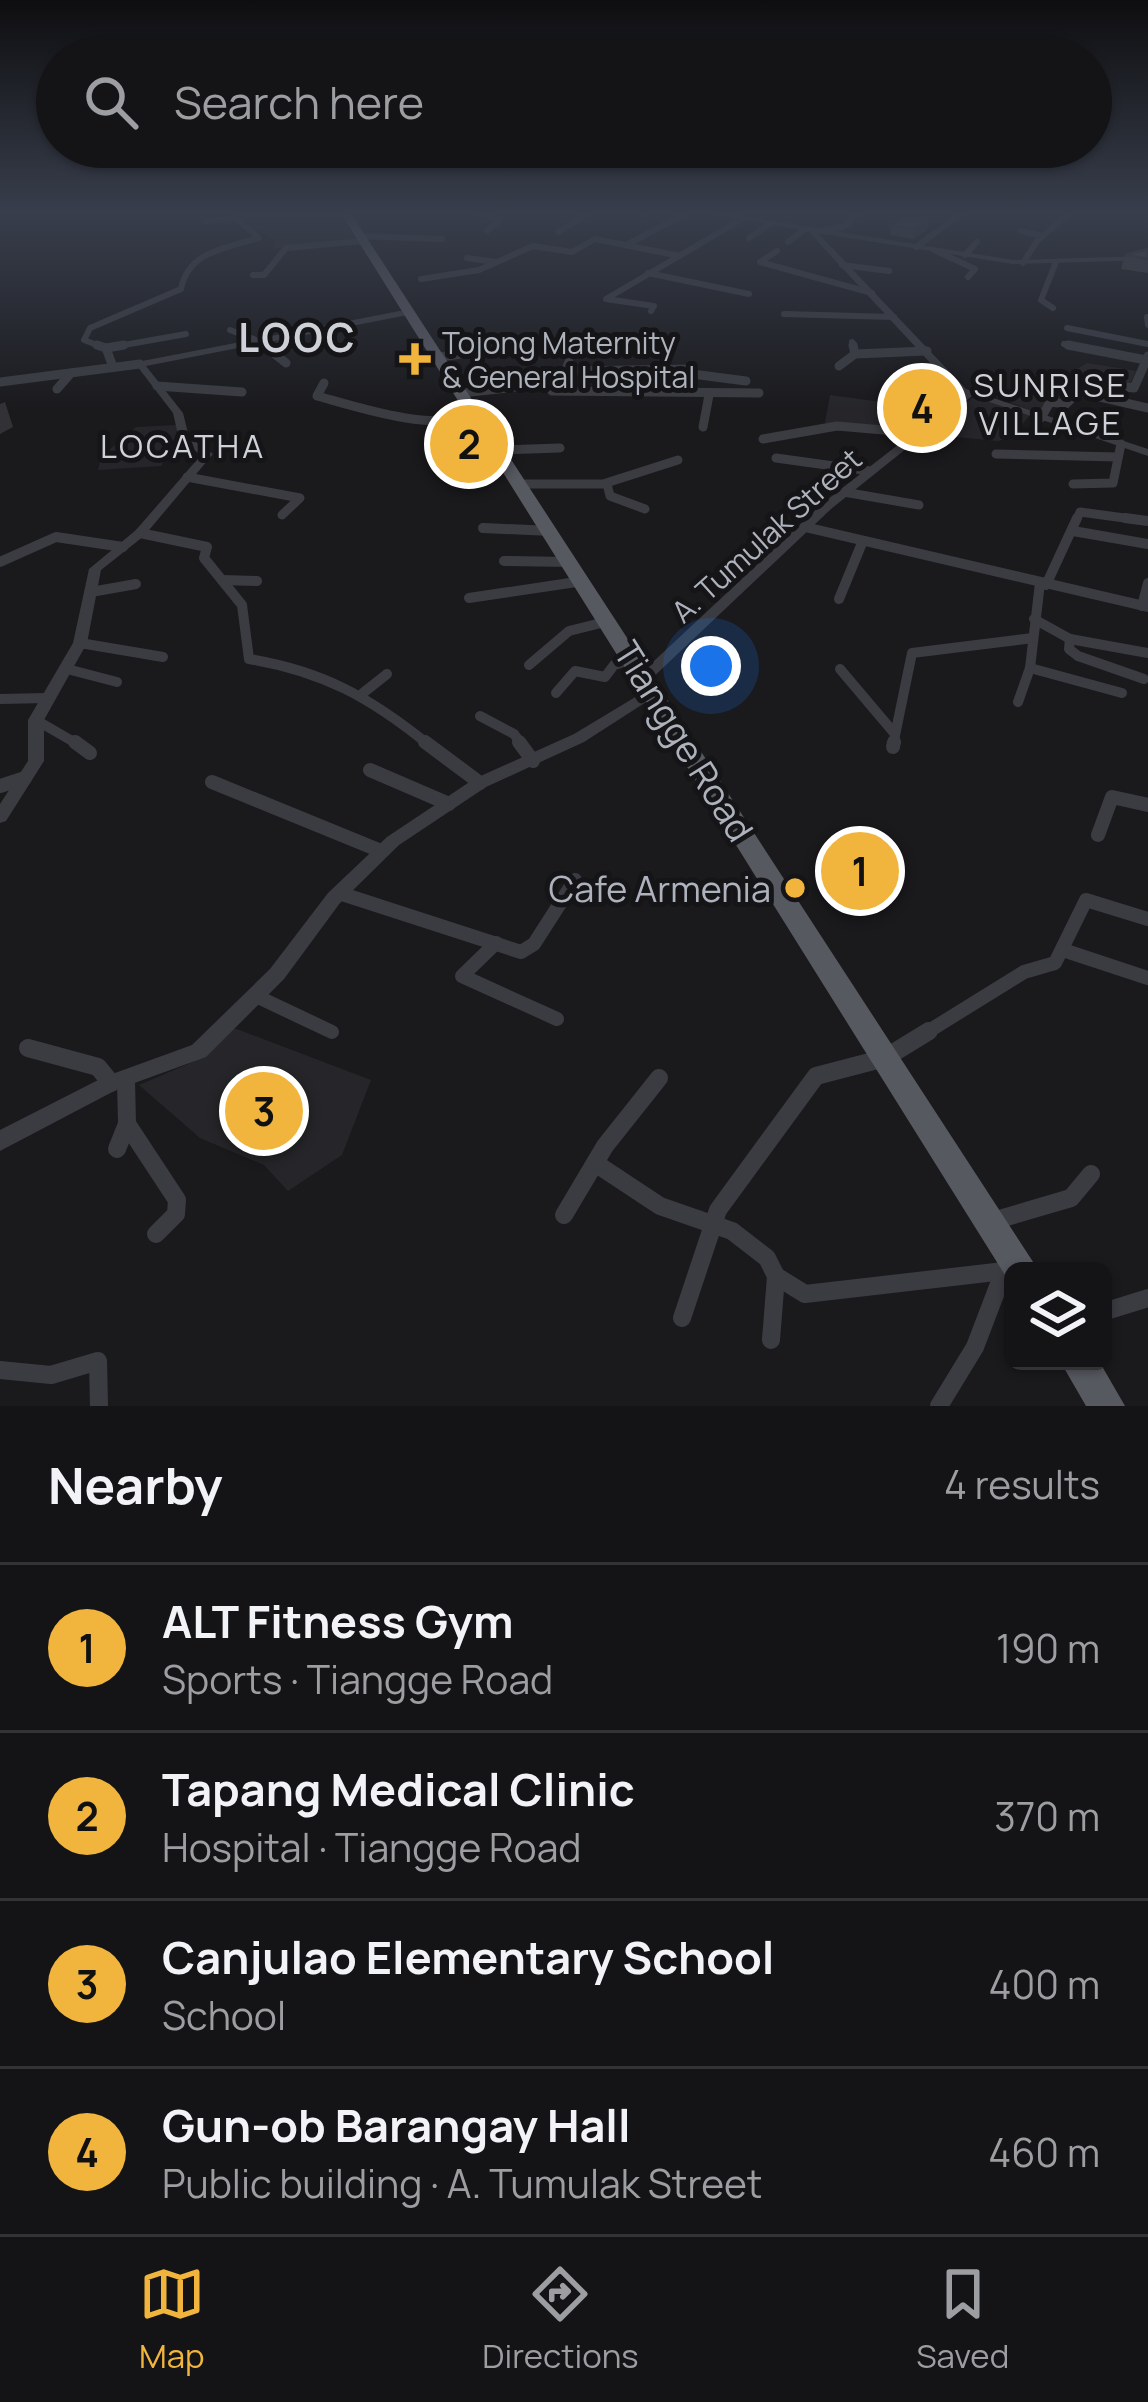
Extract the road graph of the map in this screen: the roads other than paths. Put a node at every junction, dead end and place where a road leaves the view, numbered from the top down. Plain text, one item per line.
1 (183, 278) edge
2 (387, 278) edge
3 (428, 278) edge
4 (638, 278) edge
5 (670, 278) edge
6 (693, 278) edge
7 (816, 278) edge
8 (856, 278) edge
9 (1049, 278) edge
10 (422, 279) dead end
11 (687, 281) junction
12 (613, 282) dead end
13 (626, 285) junction
14 (872, 293) junction
15 (608, 299) junction
16 (732, 303) dead end
17 (598, 306) dead end
18 (1053, 308) dead end
19 (651, 311) dead end
20 (410, 312) junction
21 (784, 314) dead end
22 (848, 315) junction
23 (894, 317) junction
24 (851, 326) dead end
25 (1067, 328) dead end
26 (230, 330) dead end
27 (1148, 331) edge
28 (186, 334) dead end
29 (283, 338) junction
30 (495, 340) dead end
31 (261, 342) junction
32 (853, 342) dead end
33 (106, 348) junction
34 (1069, 349) dead end
35 (927, 351) junction
36 (854, 354) junction
37 (440, 357) junction
38 (1147, 358) edge
39 (286, 363) dead end
40 (839, 366) dead end
41 (142, 367) junction
42 (693, 369) junction
43 (628, 372) junction
44 (71, 373) junction
45 (114, 373) junction
46 (2, 379) edge
47 (746, 381) dead end
48 (324, 383) dead end
49 (541, 384) junction
50 (158, 386) junction
51 (56, 389) dead end
52 (628, 390) junction
53 (691, 391) junction
54 (968, 391) junction
55 (242, 392) dead end
56 (462, 393) junction
57 (759, 393) dead end
58 (1087, 394) junction
59 (709, 395) junction
60 (1148, 408) edge
61 (478, 418) junction
62 (1041, 418) junction
63 (703, 427) dead end
64 (918, 434) junction
65 (763, 439) dead end
66 (560, 448) dead end
67 (500, 450) junction
68 (1119, 450) junction
69 (1148, 453) edge
70 (996, 454) dead end
71 (776, 458) dead end
72 (678, 460) dead end
73 (870, 471) junction
74 (187, 477) junction
75 (522, 484) junction
76 (607, 484) junction
77 (1073, 484) dead end
78 (844, 492) junction
79 (919, 505) dead end
80 (645, 509) dead end
81 (282, 515) dead end
82 (1148, 521) edge
83 (805, 527) junction
84 (483, 529) dead end
85 (551, 531) junction
86 (1072, 531) junction
87 (140, 532) junction
88 (862, 543) junction
89 (1148, 544) edge
90 (123, 547) junction
91 (503, 560) dead end
92 (0, 562) edge
93 (571, 562) junction
94 (222, 580) junction
95 (257, 581) dead end
96 (583, 581) junction
97 (1148, 583) edge
98 (136, 584) dead end
99 (1043, 584) junction
100 (91, 592) junction
101 (469, 598) dead end
102 (839, 599) dead end
103 (1145, 607) edge
104 (1034, 619) junction
105 (609, 622) junction
106 (1033, 638) junction
107 (1070, 639) junction
108 (80, 643) junction
109 (1148, 653) edge
110 (164, 657) dead end
111 (529, 664) dead end
112 (1030, 668) junction
113 (67, 669) junction
114 (840, 670) dead end
115 (387, 674) dead end
116 (643, 676) junction
117 (1147, 681) edge
118 (117, 682) dead end
119 (363, 693) junction
120 (556, 693) dead end
121 (1121, 693) dead end
122 (47, 698) junction
123 (0, 699) edge
124 (1018, 702) dead end
125 (480, 716) dead end
126 (36, 720) junction
127 (90, 753) dead end
128 (533, 761) junction
129 (370, 770) dead end
130 (25, 778) junction
131 (212, 782) dead end
132 (480, 783) junction
133 (0, 786) edge
134 (449, 804) junction
135 (1148, 805) edge
136 (0, 817) edge
137 (1098, 835) dead end
138 (381, 851) junction
139 (575, 880) dead end
140 (339, 893) junction
141 (1148, 919) edge
142 (496, 944) junction
143 (1063, 950) junction
144 (1148, 978) edge
145 (256, 996) junction
146 (557, 1019) dead end
147 (332, 1032) dead end
148 (28, 1048) dead end
149 (885, 1058) junction
150 (659, 1078) dead end
151 (118, 1082) junction
152 (128, 1124) junction
153 (0, 1141) edge
154 (117, 1149) dead end
155 (595, 1163) junction
156 (1090, 1174) dead end
157 (564, 1215) dead end
158 (991, 1222) junction
159 (712, 1223) junction
160 (155, 1234) dead end
161 (1011, 1262) edge
162 (1004, 1270) edge
163 (776, 1276) junction
164 (1004, 1289) edge
165 (1148, 1298) edge
166 (1112, 1309) edge
167 (682, 1318) dead end
168 (771, 1340) dead end
169 (0, 1370) edge
170 (1084, 1370) edge
171 (99, 1406) edge
172 (939, 1406) edge
173 (1107, 1406) edge

1 - 33 street
2 - 20 main road, Tiangge Road
3 - 10 street
4 - 13 street
5 - 11 street
6 - 11 street
7 - 14 street
8 - 14 street
9 - 18 street
11 - 16 street
12 - 13 street
13 - 15 street
14 - 23 street
15 - 17 street
15 - 19 street
20 - 29 street
20 - 37 main road, Tiangge Road
21 - 22 street
22 - 23 street
22 - 24 street
23 - 35 street
25 - 27 street
26 - 31 street
28 - 33 street
29 - 31 street
29 - 39 street
30 - 37 street
31 - 41 street
32 - 36 street
33 - 45 street
34 - 38 street
35 - 36 street
35 - 54 street
36 - 40 street
37 - 56 main road, Tiangge Road
38 - 58 street
41 - 45 street
41 - 50 street
42 - 43 street
42 - 47 street
42 - 53 street
43 - 49 street
43 - 52 street
44 - 45 street
44 - 46 street
44 - 51 street
48 - 61 street
49 - 52 street
49 - 56 street
50 - 55 street
50 - 74 street
52 - 53 street
53 - 59 street
54 - 62 street
54 - 64 street, A. Tumulak Street
56 - 61 main road, Tiangge Road
57 - 59 street
58 - 60 street
58 - 62 street
59 - 63 street
61 - 67 main road, Tiangge Road
62 - 68 street
64 - 65 street
64 - 73 street, A. Tumulak Street
66 - 67 street
67 - 75 main road, Tiangge Road
68 - 69 street
68 - 70 street
68 - 77 street
71 - 73 street
72 - 76 street
73 - 78 street, A. Tumulak Street
74 - 81 street
74 - 87 street
75 - 76 street
75 - 85 main road, Tiangge Road
76 - 80 street
78 - 79 street
78 - 83 street, A. Tumulak Street
82 - 86 street
83 - 88 street
83 - 116 street, A. Tumulak Street
84 - 85 street
85 - 93 main road, Tiangge Road
86 - 89 street
86 - 99 street
87 - 90 street
87 - 94 street
88 - 99 street
88 - 102 street
90 - 92 street
90 - 100 street
91 - 93 street
93 - 96 main road, Tiangge Road
94 - 95 street
94 - 119 street
96 - 101 street
96 - 105 main road, Tiangge Road
97 - 103 street
98 - 100 street
99 - 103 street
99 - 104 street
100 - 108 street
104 - 106 street
104 - 107 street
105 - 111 street
105 - 116 main road, Tiangge Road
106 - 112 street
106 - 114 street
107 - 109 street
107 - 117 street
108 - 110 street
108 - 113 street
112 - 121 street
112 - 124 street
113 - 118 street
113 - 122 street
115 - 119 street
116 - 120 street
116 - 128 street, A. Tumulak Street
116 - 149 main road, Tiangge Road
119 - 132 street
122 - 123 street
122 - 126 street
125 - 128 street
126 - 127 street
126 - 130 street
128 - 132 street, A. Tumulak Street
129 - 134 street
130 - 133 street
130 - 136 street
131 - 138 street
132 - 134 street, A. Tumulak Street
134 - 138 street, A. Tumulak Street
135 - 137 street
138 - 140 street, A. Tumulak Street
139 - 142 street
140 - 142 street
140 - 145 street, A. Tumulak Street
141 - 143 street
142 - 146 street
143 - 144 street
143 - 149 street
145 - 147 street
145 - 151 street, A. Tumulak Street
148 - 151 street
149 - 158 main road, Tiangge Road
149 - 159 street
150 - 155 street
151 - 152 street
151 - 153 street, A. Tumulak Street
152 - 154 street
152 - 160 street
155 - 157 street
155 - 159 street
156 - 158 street
158 - 161 main road, Tiangge Road
159 - 163 street
159 - 167 street
162 - 163 street
163 - 168 street
164 - 172 street
165 - 166 street
169 - 171 street
170 - 173 main road

